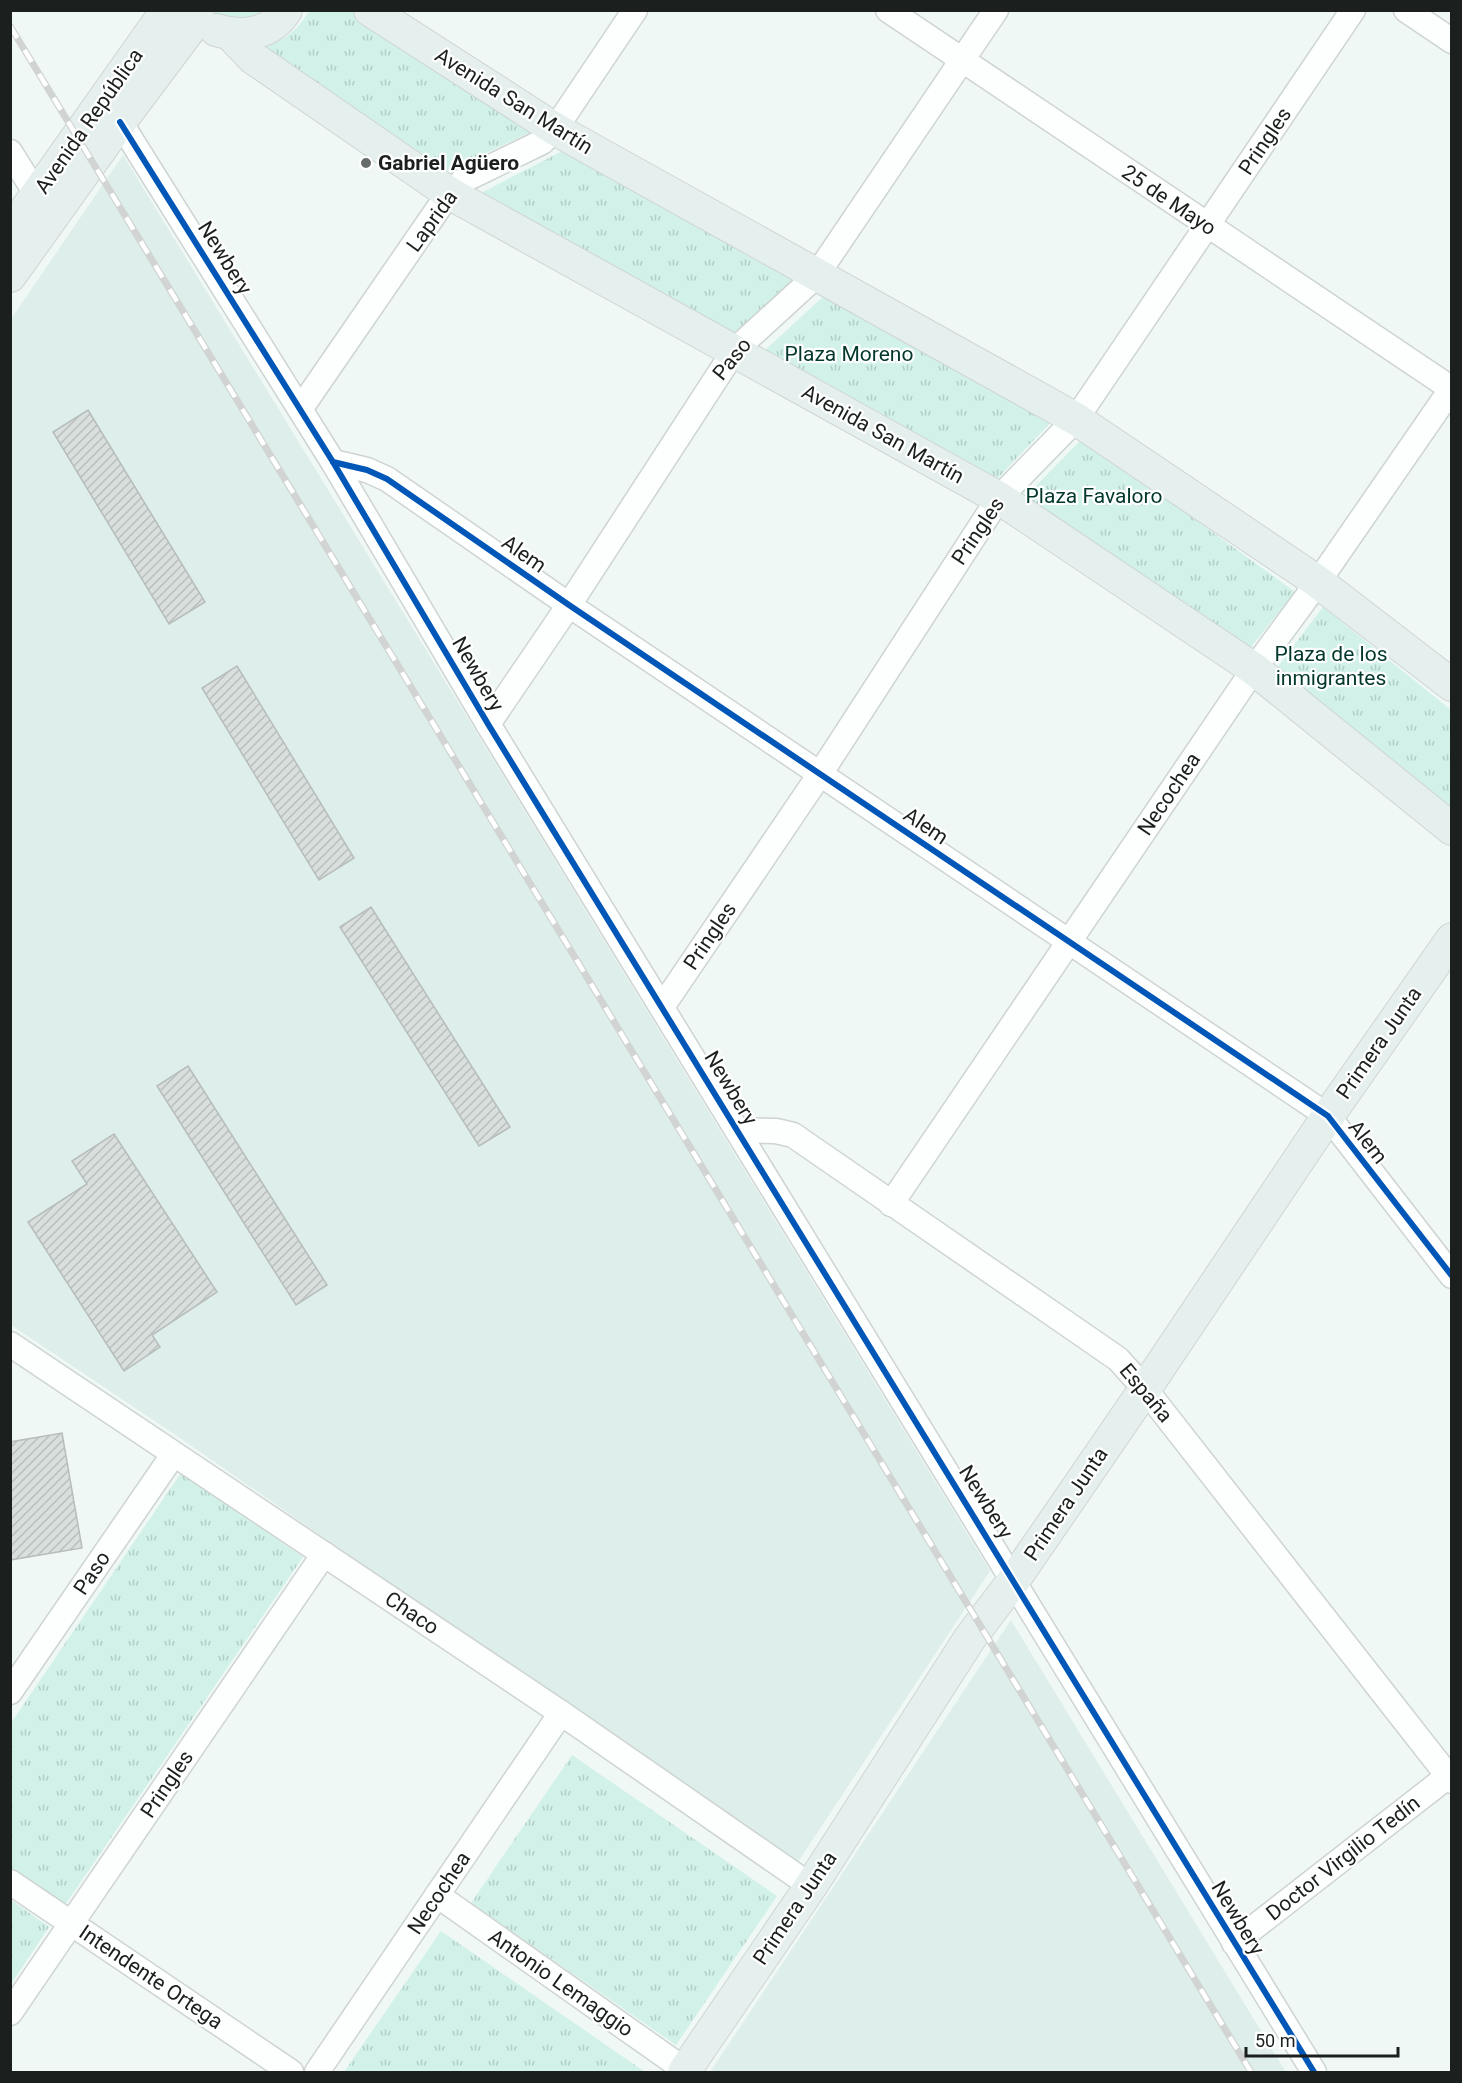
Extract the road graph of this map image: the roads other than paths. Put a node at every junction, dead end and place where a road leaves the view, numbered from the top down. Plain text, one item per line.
1 (167, 10) edge
2 (286, 10) edge
3 (370, 10) edge
4 (635, 10) edge
5 (888, 10) edge
6 (996, 10) edge
7 (1353, 10) edge
8 (1406, 10) edge
9 (195, 14) edge
10 (231, 35) junction
11 (1452, 41) edge
12 (962, 61) junction
13 (120, 122) junction
14 (555, 129) junction
15 (10, 153) edge
16 (449, 193) junction
17 (37, 195) junction
18 (1208, 225) junction
19 (10, 232) edge
20 (10, 276) edge
21 (816, 276) junction
22 (734, 351) junction
23 (1451, 388) edge
24 (301, 408) junction
25 (1076, 419) junction
26 (333, 462) junction
27 (999, 498) junction
28 (1318, 582) junction
29 (569, 605) junction
30 (1254, 669) junction
31 (1452, 685) edge
32 (488, 724) junction
33 (820, 774) junction
34 (1452, 830) edge
35 (1452, 939) edge
36 (1070, 943) junction
37 (662, 1007) junction
38 (1328, 1116) junction
39 (738, 1130) junction
40 (891, 1204) junction
41 (1452, 1276) edge
42 (10, 1344) edge
43 (1145, 1389) junction
44 (173, 1455) junction
45 (324, 1554) junction
46 (1014, 1580) junction
47 (10, 1692) edge
48 (561, 1713) junction
49 (1450, 1777) edge
50 (10, 1882) edge
51 (811, 1886) junction
52 (437, 1895) junction
53 (72, 1924) junction
54 (1234, 1943) junction
55 (10, 2013) edge
56 (685, 2072) edge
57 (291, 2073) edge
58 (317, 2073) edge
59 (1314, 2073) edge

1 - 17 main road, Avenida República
2 - 10 main road
3 - 14 main road, Avenida San Martín
4 - 14 street, Laprida
5 - 12 street, 25 de Mayo
6 - 12 street, Paso
7 - 18 street, Pringles
8 - 11 street
9 - 10 main road
9 - 13 main road, Avenida República
10 - 16 main road, Avenida San Martín
12 - 18 street, 25 de Mayo
12 - 21 street, Paso
13 - 20 main road, Avenida República
13 - 24 street, Newbery
14 - 16 street, Laprida
14 - 21 main road, Avenida San Martín
15 - 17 street
16 - 22 main road, Avenida San Martín
16 - 24 street, Laprida
17 - 19 main road, Avenida República
18 - 23 street, 25 de Mayo
18 - 25 street, Pringles
21 - 22 street, Paso
21 - 25 main road, Avenida San Martín
22 - 27 main road, Avenida San Martín
22 - 29 street, Paso
23 - 28 street, Necochea
24 - 26 street, Newbery
25 - 27 street, Pringles
25 - 28 main road, Avenida San Martín
26 - 29 street, Alem
26 - 32 street, Newbery
27 - 30 main road, Avenida San Martín
27 - 33 street, Pringles
28 - 30 street, Necochea
28 - 31 main road, Avenida San Martín
29 - 32 street, Paso
29 - 33 street, Alem
30 - 34 main road, Avenida San Martín
30 - 36 street, Necochea
32 - 37 street, Newbery
33 - 36 street, Alem
33 - 37 street, Pringles
35 - 38 main road, Primera Junta
36 - 38 street, Alem
36 - 40 street, Necochea
37 - 39 street, Newbery
38 - 41 street, Alem
38 - 43 main road, Primera Junta
39 - 40 street, España
39 - 46 street, Newbery
40 - 43 street, España
42 - 44 street, Chaco
43 - 46 main road, Primera Junta
43 - 49 street, España
44 - 45 street, Chaco
44 - 47 street, Paso
45 - 48 street, Chaco
45 - 53 street, Pringles
46 - 51 main road, Primera Junta
46 - 54 street, Newbery
48 - 51 street, Chaco
48 - 52 street, Necochea
49 - 54 street, Doctor Virgilio Tedín
50 - 53 street, Intendente Ortega
51 - 56 main road, Primera Junta
52 - 56 street, Antonio Lemaggio
52 - 58 street, Necochea
53 - 55 street, Pringles
53 - 57 street, Intendente Ortega
54 - 59 street, Newbery

